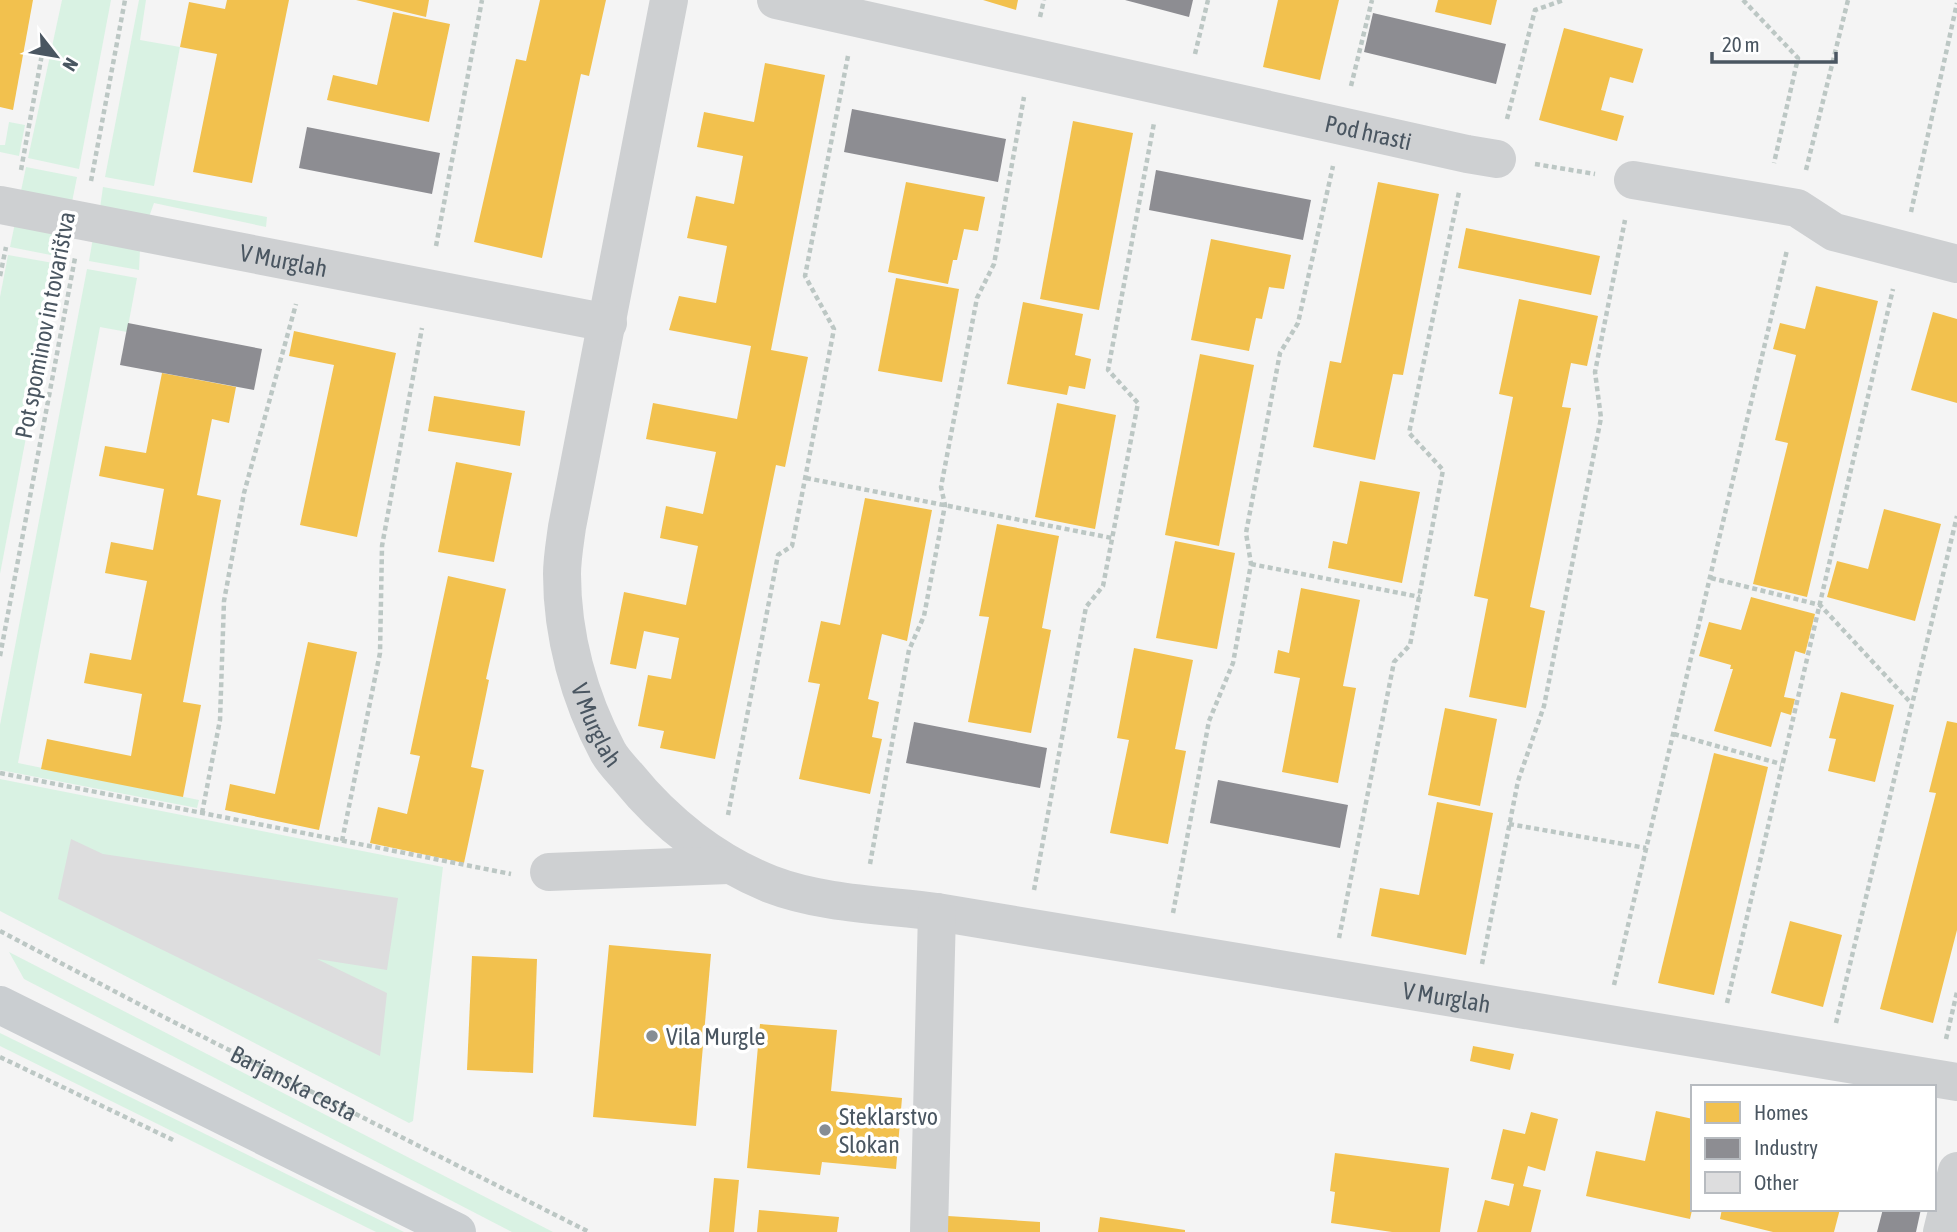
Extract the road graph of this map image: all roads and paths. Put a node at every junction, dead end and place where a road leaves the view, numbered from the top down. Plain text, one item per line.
1 (125, 0) edge
2 (482, 0) edge
3 (669, 0) edge
4 (776, 0) edge
5 (1208, 0) edge
6 (1372, 0) edge
7 (1537, 0) edge
8 (1564, 0) edge
9 (1743, 0) edge
10 (1848, 0) edge
11 (1957, 4) edge
12 (1535, 10) junction
13 (855, 18) junction
14 (44, 43) dead end
15 (1031, 57) junction
16 (1174, 88) junction
17 (1342, 126) junction
18 (1482, 156) junction
19 (1633, 180) junction
20 (1781, 205) junction
21 (7, 206) edge
22 (83, 220) junction
23 (436, 246) dead end
24 (1902, 250) junction
25 (1957, 264) edge
26 (0, 276) edge
27 (296, 304) dead end
28 (608, 323) junction
29 (422, 328) dead end
30 (806, 478) junction
31 (945, 505) junction
32 (1957, 516) edge
33 (1112, 538) junction
34 (1251, 564) junction
35 (1711, 578) junction
36 (1420, 597) junction
37 (1820, 605) junction
38 (0, 656) edge
39 (1912, 704) junction
40 (1674, 734) junction
41 (1781, 764) junction
42 (0, 773) edge
43 (202, 813) junction
44 (1509, 824) junction
45 (342, 841) junction
46 (1646, 848) junction
47 (722, 860) junction
48 (549, 872) joint
49 (862, 902) junction
50 (937, 912) junction
51 (1026, 929) junction
52 (0, 930) edge
53 (1166, 951) junction
54 (1331, 979) junction
55 (1957, 992) edge
56 (1475, 1003) junction
57 (0, 1005) edge
58 (1607, 1023) junction
59 (1718, 1041) junction
60 (0, 1058) edge
61 (1827, 1060) junction
62 (1947, 1080) edge
63 (176, 1142) dead end
64 (1957, 1171) edge
65 (457, 1232) edge
66 (589, 1232) edge
67 (929, 1232) edge
68 (1942, 1232) edge

1 - 22 path, Pot spominov in tovarištva
2 - 23 path
3 - 28 street, V Murglah
4 - 13 street, Pod hrasti
5 - 16 path
6 - 17 path
7 - 12 path
8 - 12 path
9 - 20 path
10 - 20 path
11 - 24 path
12 - 18 path
13 - 15 street, Pod hrasti
13 - 30 path
14 - 21 path
15 - 16 street, Pod hrasti
15 - 31 path
16 - 17 street, Pod hrasti
16 - 33 path
17 - 18 street, Pod hrasti
17 - 34 path
18 - 19 path
18 - 36 path
19 - 20 street
19 - 44 path
20 - 24 street
20 - 35 path
21 - 22 street, V Murglah
21 - 26 path
22 - 28 street, V Murglah
22 - 38 path, Pot spominov in tovarištva
24 - 25 street
24 - 37 path
27 - 43 path
28 - 47 street, V Murglah
29 - 45 path
30 - 31 path
30 - 47 path
31 - 33 path
31 - 49 path
32 - 39 path
33 - 51 path
34 - 36 path
34 - 53 path
35 - 37 path
35 - 40 path
36 - 54 path
37 - 39 path
37 - 41 path
39 - 61 path
40 - 41 path
40 - 46 path
41 - 59 path
42 - 43 path
43 - 45 path
44 - 46 path
44 - 56 path
45 - 48 path
46 - 58 path
47 - 48 street
47 - 49 street, V Murglah
49 - 50 street, V Murglah
50 - 51 street, V Murglah
50 - 67 street
51 - 53 street, V Murglah
52 - 66 path, Barjanska cesta
53 - 54 street, V Murglah
54 - 56 street, V Murglah
55 - 62 path
56 - 58 street, V Murglah
57 - 65 main road
58 - 59 street, V Murglah
59 - 61 street, V Murglah
60 - 63 path
61 - 62 street, V Murglah
64 - 68 street

